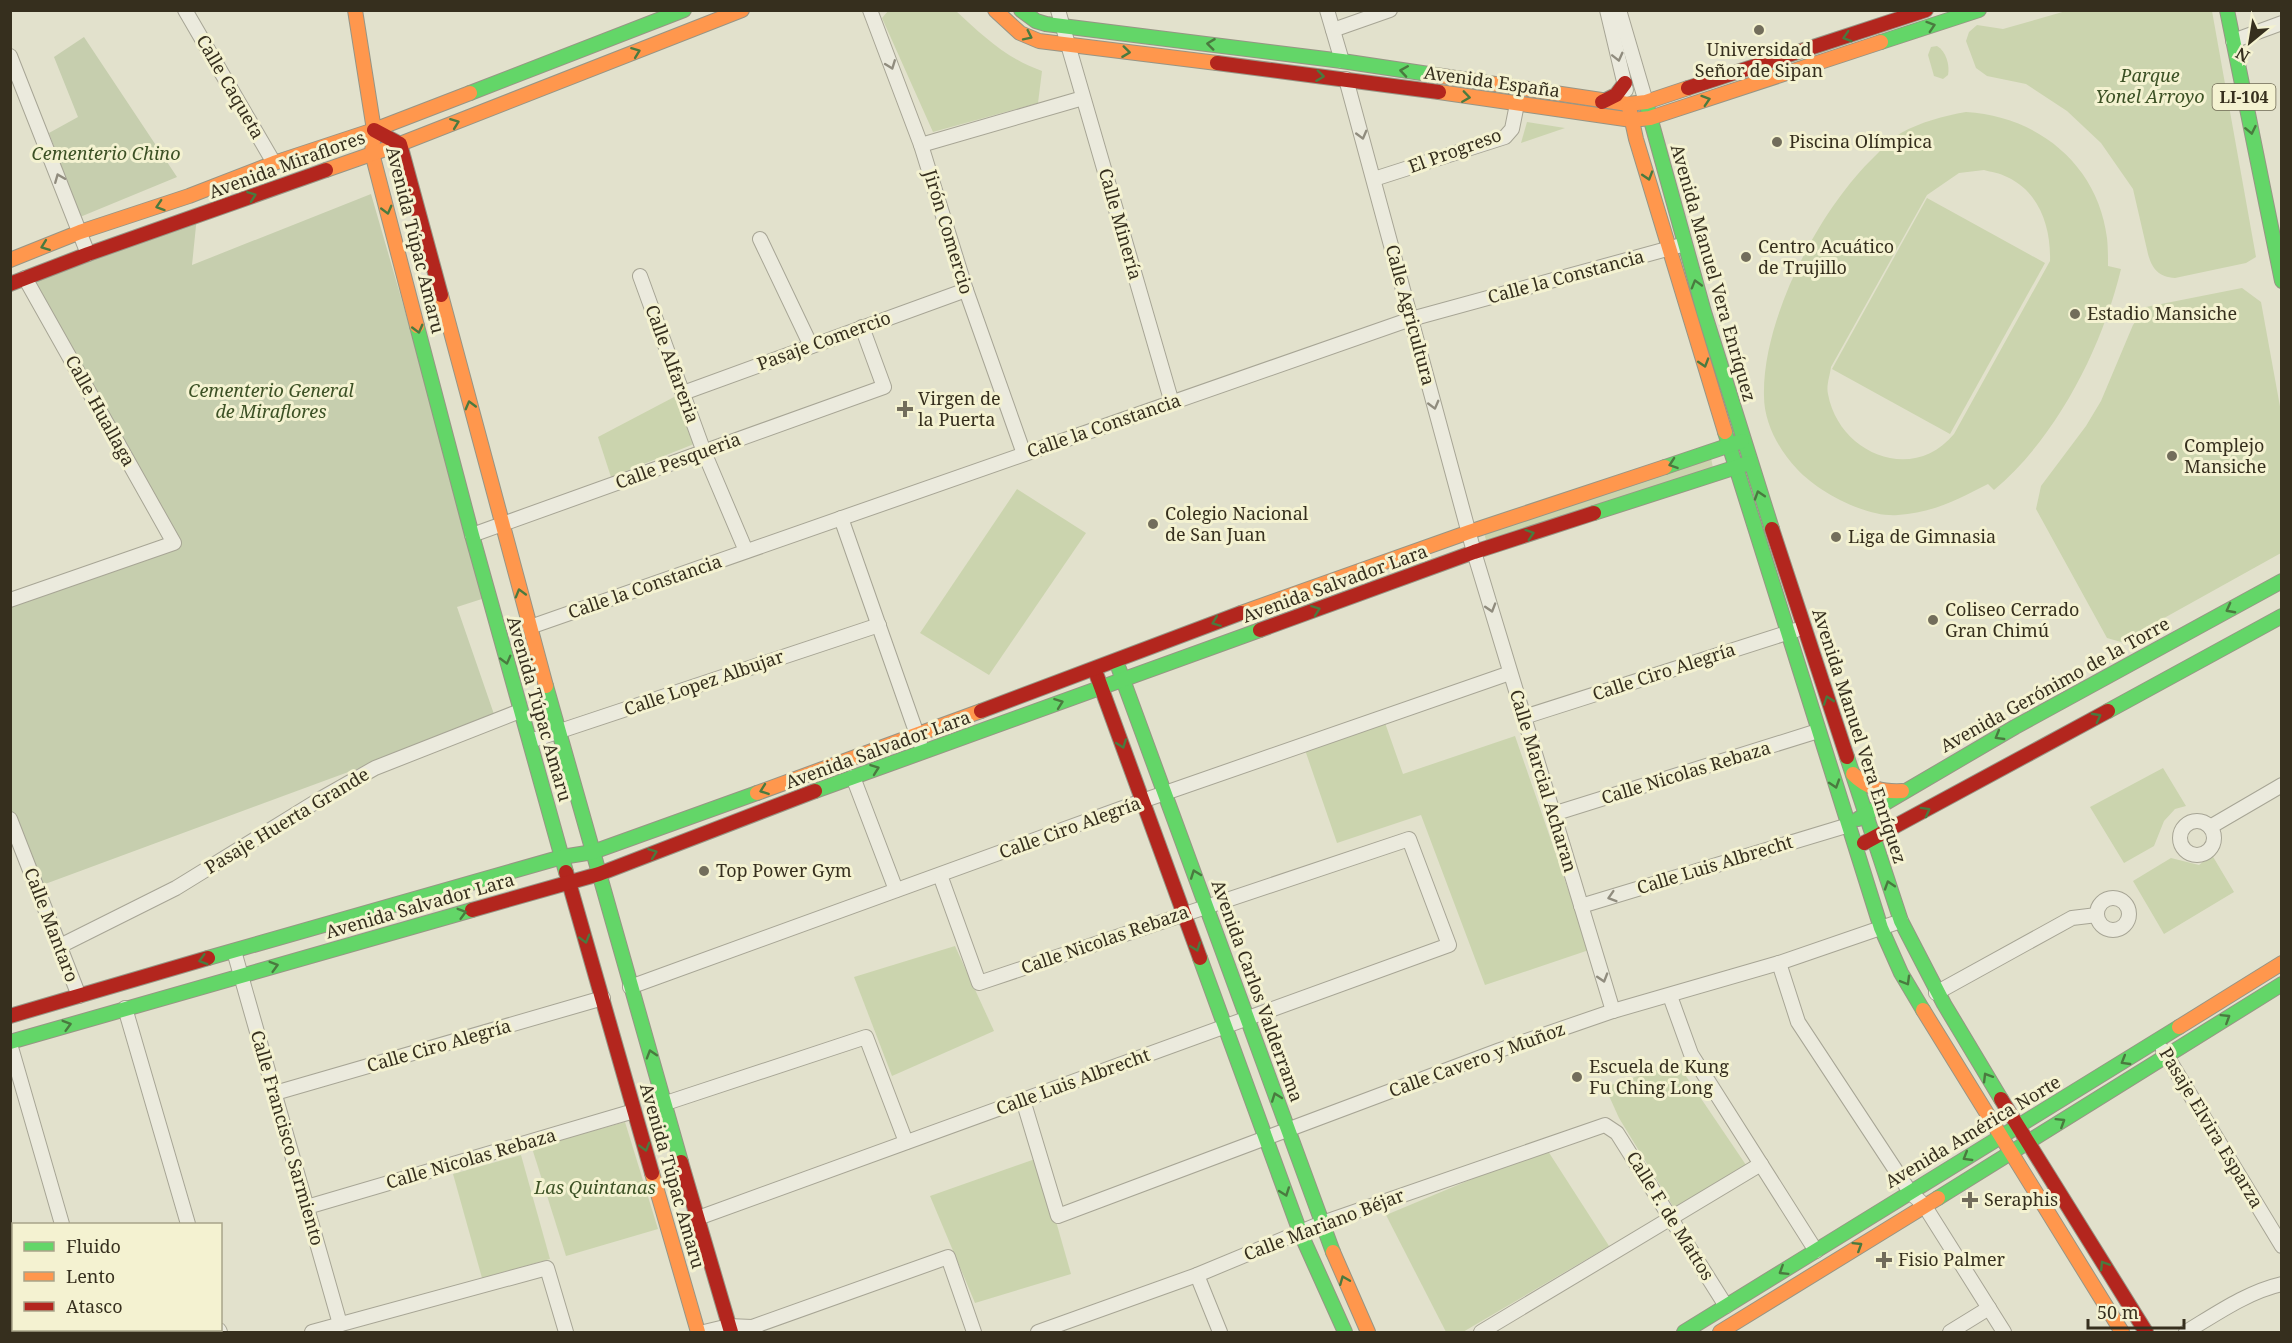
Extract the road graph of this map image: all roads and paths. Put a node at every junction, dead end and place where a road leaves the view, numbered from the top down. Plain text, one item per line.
1 (185, 10) edge
2 (355, 10) edge
3 (684, 10) edge
4 (742, 10) edge
5 (870, 10) edge
6 (995, 10) edge
7 (1021, 10) edge
8 (1058, 10) edge
9 (1327, 10) edge
10 (1390, 10) edge
11 (1607, 10) edge
12 (1619, 10) edge
13 (1926, 10) edge
14 (1980, 10) edge
15 (2228, 10) edge
16 (1901, 14) edge
17 (1953, 15) edge
18 (2282, 23) edge
19 (1062, 25) junction
20 (1333, 30) junction
21 (1908, 34) junction
22 (2233, 41) junction
23 (1068, 45) junction
24 (10, 57) edge
25 (1342, 62) junction
26 (543, 63) junction
27 (1346, 79) junction
28 (1625, 83) junction
29 (552, 85) junction
30 (1083, 98) junction
31 (1602, 102) junction
32 (1646, 102) junction
33 (1517, 104) junction
34 (1628, 104) junction
35 (1650, 118) junction
36 (1632, 120) junction
37 (374, 130) junction
38 (400, 144) junction
39 (921, 145) junction
40 (372, 153) junction
41 (274, 164) junction
42 (1374, 179) junction
43 (2262, 184) junction
44 (189, 196) junction
45 (2281, 202) edge
46 (197, 216) junction
47 (80, 232) junction
48 (760, 239) dead end
49 (1684, 244) junction
50 (1669, 248) junction
51 (88, 254) junction
52 (10, 260) edge
53 (419, 268) junction
54 (640, 276) dead end
55 (2281, 276) edge
56 (25, 278) junction
57 (10, 284) edge
58 (966, 290) junction
59 (1411, 319) junction
60 (862, 327) junction
61 (811, 346) junction
62 (683, 393) junction
63 (1172, 403) junction
64 (1735, 443) junction
65 (704, 452) junction
66 (1024, 454) junction
67 (1742, 465) junction
68 (841, 518) junction
69 (501, 525) junction
70 (1770, 526) junction
71 (1469, 532) junction
72 (1756, 532) junction
73 (472, 536) junction
74 (746, 551) junction
75 (1474, 552) junction
76 (1787, 578) junction
77 (2282, 581) edge
78 (1772, 583) junction
79 (12, 595) edge
80 (1271, 602) junction
81 (2282, 616) edge
82 (1279, 623) junction
83 (879, 625) junction
84 (530, 627) junction
85 (1803, 627) junction
86 (1788, 633) junction
87 (1116, 661) junction
88 (1095, 669) junction
89 (1510, 673) junction
90 (1123, 680) junction
91 (1102, 688) junction
92 (520, 711) junction
93 (1524, 717) junction
94 (1818, 731) junction
95 (559, 733) junction
96 (918, 735) junction
97 (530, 741) junction
98 (923, 752) junction
99 (1853, 774) junction
100 (853, 777) junction
101 (2282, 785) edge
102 (1902, 791) junction
103 (1165, 793) junction
104 (1142, 801) junction
105 (1553, 814) junction
106 (1866, 814) junction
107 (10, 819) edge
108 (1848, 825) junction
109 (2210, 826) dead end
110 (1874, 839) junction
111 (1855, 846) junction
112 (593, 852) junction
113 (562, 857) junction
114 (599, 874) junction
115 (940, 874) junction
116 (569, 883) junction
117 (896, 890) junction
118 (412, 899) junction
119 (1206, 905) junction
120 (1581, 906) junction
121 (1184, 913) junction
122 (2097, 915) dead end
123 (1901, 921) junction
124 (421, 924) junction
125 (1881, 928) junction
126 (1449, 945) joint
127 (60, 946) junction
128 (234, 951) junction
129 (1779, 963) junction
130 (2282, 963) edge
131 (241, 976) junction
132 (2251, 981) junction
133 (2282, 984) edge
134 (630, 987) junction
135 (1936, 993) junction
136 (79, 996) junction
137 (1670, 996) junction
138 (2261, 996) junction
139 (603, 998) junction
140 (125, 1008) junction
141 (1612, 1011) junction
142 (10, 1016) edge
143 (1248, 1018) junction
144 (1225, 1026) junction
145 (2159, 1040) junction
146 (10, 1043) edge
147 (2166, 1055) junction
148 (275, 1094) junction
149 (1023, 1100) junction
150 (666, 1103) junction
151 (634, 1111) junction
152 (1611, 1127) joint
153 (2017, 1127) junction
154 (1288, 1129) junction
155 (1265, 1137) junction
156 (2001, 1137) junction
157 (906, 1142) junction
158 (2027, 1143) junction
159 (2012, 1153) junction
160 (1761, 1164) junction
161 (1910, 1192) junction
162 (1924, 1205) junction
163 (307, 1207) junction
164 (698, 1218) junction
165 (1672, 1218) junction
166 (62, 1223) edge
167 (188, 1223) edge
168 (1322, 1223) junction
169 (1300, 1232) junction
170 (2282, 1246) edge
171 (1816, 1251) junction
172 (1197, 1275) junction
173 (2282, 1284) edge
174 (1726, 1306) junction
175 (1989, 1308) junction
176 (340, 1324) junction
177 (730, 1329) edge
178 (312, 1332) edge
179 (566, 1332) edge
180 (698, 1332) edge
181 (704, 1332) edge
182 (974, 1332) edge
183 (1038, 1332) edge
184 (1220, 1332) edge
185 (1345, 1332) edge
186 (1368, 1332) edge
187 (1480, 1332) edge
188 (1684, 1332) edge
189 (1720, 1332) edge
190 (1950, 1332) edge
191 (2004, 1332) edge
192 (2122, 1332) edge
193 (2146, 1332) edge
194 (2186, 1332) edge

1 - 41 street, Calle Caqueta
2 - 37 main road
3 - 26 main road, Avenida Miraflores
29 -> 4 main road, Avenida Miraflores
5 -> 39 street, Jirón Comercio
6 -> 23 main road, Avenida España
7 - 19 main road, Avenida España
8 - 19 street, Calle Minería
9 - 20 street
10 - 20 street
11 -> 28 street
12 - 32 street
13 - 16 main road, Avenida España
14 - 17 main road, Avenida España
15 - 22 main road, LI-104
16 - 21 street
16 -> 32 main road, Avenida España
21 -> 17 main road, Avenida España
18 - 22 street
19 - 23 street, Calle Minería
25 -> 19 main road, Avenida España
20 - 25 street
35 -> 21 main road, Avenida España
22 -> 43 main road, LI-104
23 -> 27 main road, Avenida España
23 - 30 street, Calle Minería
47 -> 24 street
31 -> 25 main road, Avenida España
26 - 29 main road
26 - 37 main road, Avenida Miraflores
27 -> 33 main road, Avenida España
27 -> 42 street, Calle Agricultura
28 - 31 main road
28 - 34 street
38 -> 29 main road, Avenida Miraflores
30 - 39 street
30 - 63 street, Calle Minería
31 - 34 main road, Avenida España
32 - 34 main road, Avenida España
32 - 35 main road, Avenida Manuel Vera Enríquez
33 - 36 main road, Avenida España
33 - 42 street, El Progreso
34 - 36 main road, Avenida Manuel Vera Enríquez
35 - 36 main road, Avenida España
35 - 49 main road, Avenida Manuel Vera Enríquez
36 -> 50 main road, Avenida Manuel Vera Enríquez
37 - 38 main road, Avenida Túpac Amaru
37 - 40 main road, Avenida Túpac Amaru
37 - 41 main road, Avenida Miraflores
38 - 40 main road, Avenida Miraflores
38 - 53 main road, Avenida Túpac Amaru
39 - 58 street, Jirón Comercio
46 -> 40 main road, Avenida Miraflores
40 -> 53 main road, Avenida Túpac Amaru
41 - 44 main road, Avenida Miraflores
42 - 59 street, Calle Agricultura
43 - 45 main road
43 - 55 main road, LI-104
44 - 46 main road
44 -> 47 main road, Avenida Miraflores
46 - 51 main road, Avenida Miraflores
47 - 51 street
47 -> 52 main road, Avenida Miraflores
48 - 61 street
49 - 50 street, Calle la Constancia
64 -> 49 main road, Avenida Manuel Vera Enríquez
50 - 59 street, Calle la Constancia
50 -> 64 main road, Avenida Manuel Vera Enríquez
51 - 56 main road, Avenida Miraflores
69 -> 53 main road, Avenida Túpac Amaru
53 -> 73 main road, Avenida Túpac Amaru
54 - 62 street, Calle Alfareria
56 - 57 main road, Avenida Miraflores
56 - 79 street, Calle Huallaga
58 - 60 street, Pasaje Comercio
58 - 66 street, Jirón Comercio
59 - 63 street, Calle la Constancia
59 -> 71 street, Calle Agricultura
60 - 61 street, Pasaje Comercio
60 - 65 street, Calle Pesqueria
61 - 62 street, Pasaje Comercio
62 - 65 street, Calle Alfareria
63 - 66 street, Calle la Constancia
64 - 67 main road, Avenida Manuel Vera Enríquez
64 -> 71 main road, Avenida Salvador Lara
65 - 69 street, Calle Pesqueria
65 - 74 street, Calle Alfareria
66 - 68 street, Calle la Constancia
70 -> 67 main road, Avenida Manuel Vera Enríquez
67 - 72 main road, Avenida Manuel Vera Enríquez
75 -> 67 main road, Avenida Salvador Lara
68 - 74 street, Calle la Constancia
68 - 83 street
69 - 73 street, Calle Pesqueria
84 -> 69 main road, Avenida Túpac Amaru
70 - 72 main road
70 - 76 main road, Avenida Manuel Vera Enríquez
71 - 75 street, Calle Agricultura
71 - 80 main road, Avenida Salvador Lara
72 - 78 main road, Avenida Manuel Vera Enríquez
73 -> 92 main road, Avenida Túpac Amaru
74 - 84 street, Calle la Constancia
82 -> 75 main road, Avenida Salvador Lara
75 -> 89 street, Calle Marcial Acharan
76 - 78 main road
76 - 85 main road, Avenida Manuel Vera Enríquez
77 -> 102 main road, Avenida Gerónimo de la Torre
78 - 86 main road, Avenida Manuel Vera Enríquez
80 - 82 main road
80 -> 87 main road, Avenida Salvador Lara
110 -> 81 main road
82 - 90 main road, Avenida Salvador Lara
83 - 95 street, Calle Lopez Albujar
83 - 96 street
84 - 95 main road, Avenida Túpac Amaru
85 - 86 street, Calle Ciro Alegría
99 -> 85 main road, Avenida Manuel Vera Enríquez
86 - 93 street, Calle Ciro Alegría
86 - 94 main road, Avenida Manuel Vera Enríquez
87 - 88 main road, Avenida Salvador Lara
87 - 90 main road, Avenida Carlos Valderrama
88 - 91 main road
88 - 96 main road, Avenida Salvador Lara
89 - 93 street, Calle Marcial Acharan
89 - 103 street, Calle Ciro Alegría
90 - 91 main road, Avenida Salvador Lara
90 - 103 main road, Avenida Carlos Valderrama
98 -> 91 main road, Avenida Salvador Lara
91 -> 104 main road
92 - 97 main road, Avenida Túpac Amaru
92 - 127 street, Pasaje Huerta Grande
93 - 105 street, Calle Marcial Acharan
94 - 105 street, Calle Nicolas Rebaza
94 -> 108 main road, Avenida Manuel Vera Enríquez
95 - 97 street, Calle Lopez Albujar
95 - 112 main road, Avenida Túpac Amaru
96 - 98 street
96 -> 112 main road, Avenida Salvador Lara
97 - 113 main road, Avenida Túpac Amaru
100 -> 98 main road, Avenida Salvador Lara
99 - 102 main road
99 - 106 main road, Avenida Manuel Vera Enríquez
114 -> 100 main road, Avenida Salvador Lara
100 - 117 street
101 - 109 street
102 - 106 main road, Avenida Gerónimo de la Torre
103 - 104 street, Calle Ciro Alegría
119 -> 103 main road, Avenida Carlos Valderrama
104 - 115 street, Calle Ciro Alegría
104 - 121 main road
105 - 120 street, Calle Marcial Acharan
106 - 108 main road, Avenida Gerónimo de la Torre
106 - 110 main road, Avenida Manuel Vera Enríquez
107 - 127 street, Calle Mantaro
108 - 111 main road, Avenida Manuel Vera Enríquez
108 -> 120 street, Calle Luis Albrecht
110 - 111 main road
123 -> 110 main road, Avenida Manuel Vera Enríquez
111 - 125 main road, Avenida Manuel Vera Enríquez
112 - 113 main road, Avenida Salvador Lara
112 - 114 main road, Avenida Túpac Amaru
113 - 116 main road, Avenida Túpac Amaru
113 - 118 main road, Avenida Salvador Lara
114 - 116 main road, Avenida Salvador Lara
114 - 134 main road, Avenida Túpac Amaru
115 - 117 street, Calle Ciro Alegría
115 - 121 street, Calle Nicolas Rebaza
124 -> 116 main road, Avenida Salvador Lara
116 -> 139 main road, Avenida Túpac Amaru
117 - 134 street, Calle Ciro Alegría
118 - 124 main road
118 - 128 main road, Avenida Salvador Lara
119 - 121 street, Calle Nicolas Rebaza
119 - 126 street, Calle Nicolas Rebaza
119 - 143 main road, Avenida Carlos Valderrama
120 -> 141 street, Calle Marcial Acharan
121 -> 144 main road
122 - 135 street
123 - 125 street, Calle Cavero y Muñoz
123 - 135 main road, Avenida Manuel Vera Enríquez
131 -> 124 main road, Avenida Salvador Lara
125 - 129 street, Calle Cavero y Muñoz
125 -> 156 main road, Avenida Manuel Vera Enríquez
126 - 143 street, Calle Luis Albrecht
127 - 136 street, Calle Mantaro
128 - 131 street, Calle Francisco Sarmiento
128 -> 136 main road, Avenida Salvador Lara
129 - 137 street, Calle Cavero y Muñoz
129 - 161 street
130 - 132 main road, Avenida América Norte
131 - 140 main road, Avenida Salvador Lara
131 - 148 street, Calle Francisco Sarmiento
132 - 138 main road
132 - 145 main road, Avenida América Norte
133 - 138 main road, Avenida América Norte
150 -> 134 main road, Avenida Túpac Amaru
153 -> 135 main road, Avenida Manuel Vera Enríquez
136 - 142 main road, Avenida Salvador Lara
137 - 141 street, Calle Cavero y Muñoz
137 - 160 street
147 -> 138 main road, Avenida América Norte
139 - 148 street, Calle Ciro Alegría
139 - 151 main road, Avenida Túpac Amaru
146 -> 140 main road, Avenida Salvador Lara
140 - 167 street
141 - 154 street, Calle Cavero y Muñoz
143 - 144 street, Calle Luis Albrecht
154 -> 143 main road, Avenida Carlos Valderrama
144 - 149 street, Calle Luis Albrecht
144 - 155 main road
145 - 147 street, Pasaje Elvira Esparza
145 -> 153 main road, Avenida América Norte
146 - 166 street
158 -> 147 main road, Avenida América Norte
147 - 170 street, Pasaje Elvira Esparza
148 - 163 street, Calle Francisco Sarmiento
149 - 155 street, Calle Cavero y Muñoz
149 - 157 street, Calle Luis Albrecht
150 - 157 street
150 - 164 main road, Avenida Túpac Amaru
151 - 163 street, Calle Nicolas Rebaza
151 -> 180 main road, Avenida Túpac Amaru
152 - 165 street, Calle F. de Mattos
152 - 168 street, Calle Mariano Béjar
153 - 156 main road, Avenida América Norte
153 - 158 main road, Avenida Manuel Vera Enríquez
154 - 155 street, Calle Cavero y Muñoz
154 - 168 main road, Avenida Carlos Valderrama
155 -> 169 main road
156 - 159 main road, Avenida Manuel Vera Enríquez
156 -> 161 main road, Avenida América Norte
157 - 164 street, Calle Luis Albrecht
158 - 159 main road, Avenida América Norte
193 -> 158 main road, Avenida Manuel Vera Enríquez
159 - 162 main road, Avenida América Norte
159 - 192 main road, Avenida Manuel Vera Enríquez
160 - 165 street
160 - 171 street
161 - 162 street
161 - 171 main road, Avenida América Norte
162 - 175 street
189 -> 162 main road, Avenida América Norte
163 - 176 street, Calle Francisco Sarmiento
164 - 177 main road, Avenida Túpac Amaru
165 - 174 street, Calle F. de Mattos
165 - 187 street
168 - 169 street, Calle Mariano Béjar
186 -> 168 main road, Avenida Carlos Valderrama
169 - 172 street, Calle Mariano Béjar
169 - 185 main road
171 -> 174 main road, Avenida América Norte
172 - 183 street, Calle Mariano Béjar
172 - 184 street
173 - 194 street
174 - 188 main road, Avenida América Norte
175 - 190 street
175 - 191 street
176 - 178 street
176 - 179 street
177 - 181 street
177 - 182 street

